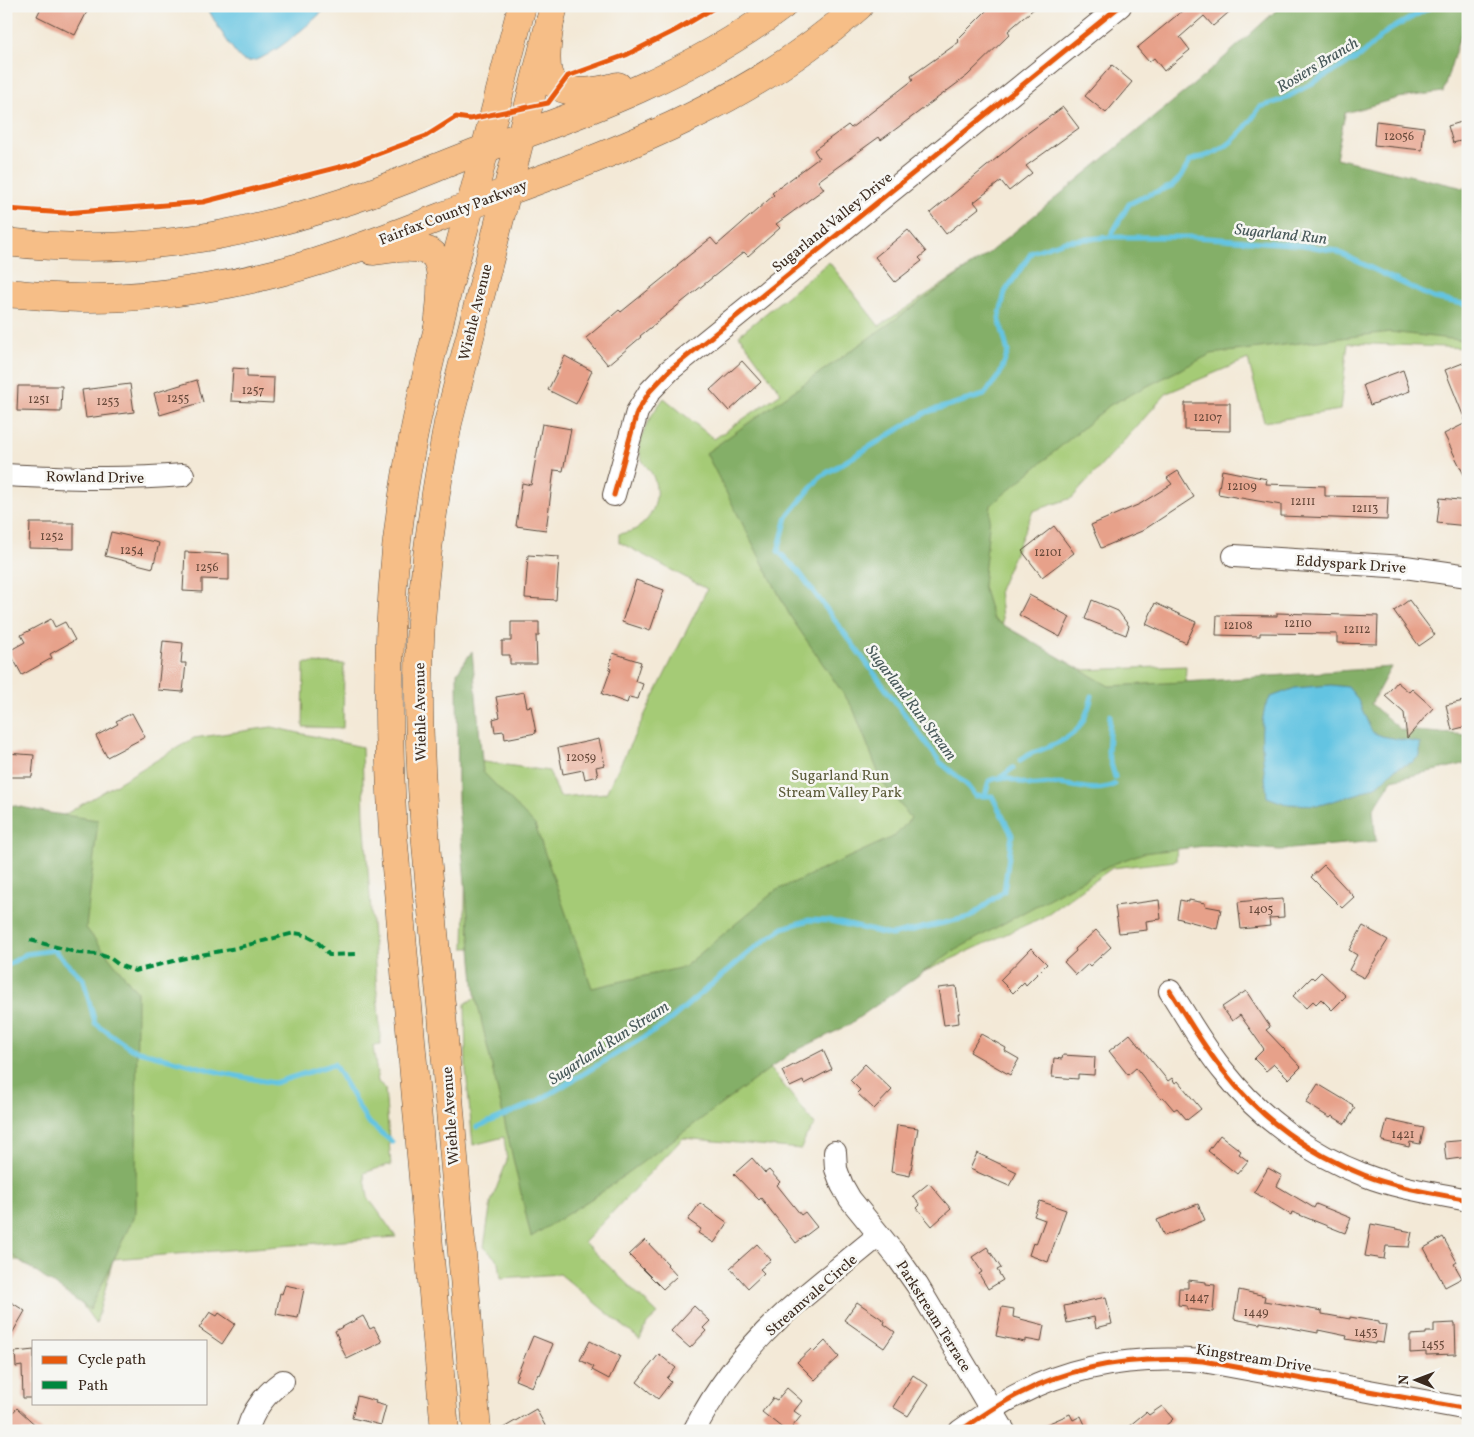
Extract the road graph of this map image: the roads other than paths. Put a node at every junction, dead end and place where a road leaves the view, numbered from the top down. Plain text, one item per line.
1 (522, 6) edge
2 (782, 6) edge
3 (859, 6) edge
4 (1120, 6) edge
5 (552, 14) edge
6 (682, 69) junction
7 (520, 137) junction
8 (485, 149) junction
9 (506, 192) junction
10 (471, 205) junction
11 (6, 242) edge
12 (334, 256) junction
13 (6, 292) edge
14 (438, 329) junction
15 (6, 475) edge
16 (183, 475) dead end
17 (614, 496) dead end
18 (1234, 556) dead end
19 (1468, 576) edge
20 (1170, 991) dead end
21 (835, 1152) dead end
22 (1468, 1200) edge
23 (880, 1235) junction
24 (283, 1381) dead end
25 (992, 1409) junction
26 (1468, 1409) edge
27 (247, 1431) edge
28 (446, 1431) edge
29 (477, 1431) edge
30 (694, 1431) edge
31 (960, 1431) edge
32 (1004, 1431) edge

1 - 8 main road, Wiehle Avenue
2 - 6 main road
3 - 9 main road, Fairfax County Parkway
4 - 17 street, Sugarland Valley Drive
5 - 6 main road
5 - 7 main road, Wiehle Avenue
6 - 7 main road
7 - 8 main road
7 - 9 main road, Wiehle Avenue
8 - 10 main road, Wiehle Avenue
8 - 11 main road
9 - 10 main road, Fairfax County Parkway
9 - 29 main road, Wiehle Avenue
10 - 12 main road, Fairfax County Parkway
10 - 14 main road, Wiehle Avenue
12 - 13 main road, Fairfax County Parkway
12 - 14 main road
14 - 28 main road, Wiehle Avenue
15 - 16 street, Rowland Drive
18 - 19 street, Eddyspark Drive
20 - 22 street
21 - 23 street, Parkstream Terrace
23 - 25 street, Parkstream Terrace
23 - 30 street, Streamvale Circle
24 - 27 street
25 - 26 street, Kingstream Drive
25 - 31 street, Kingstream Drive
25 - 32 street, Parkstream Terrace

